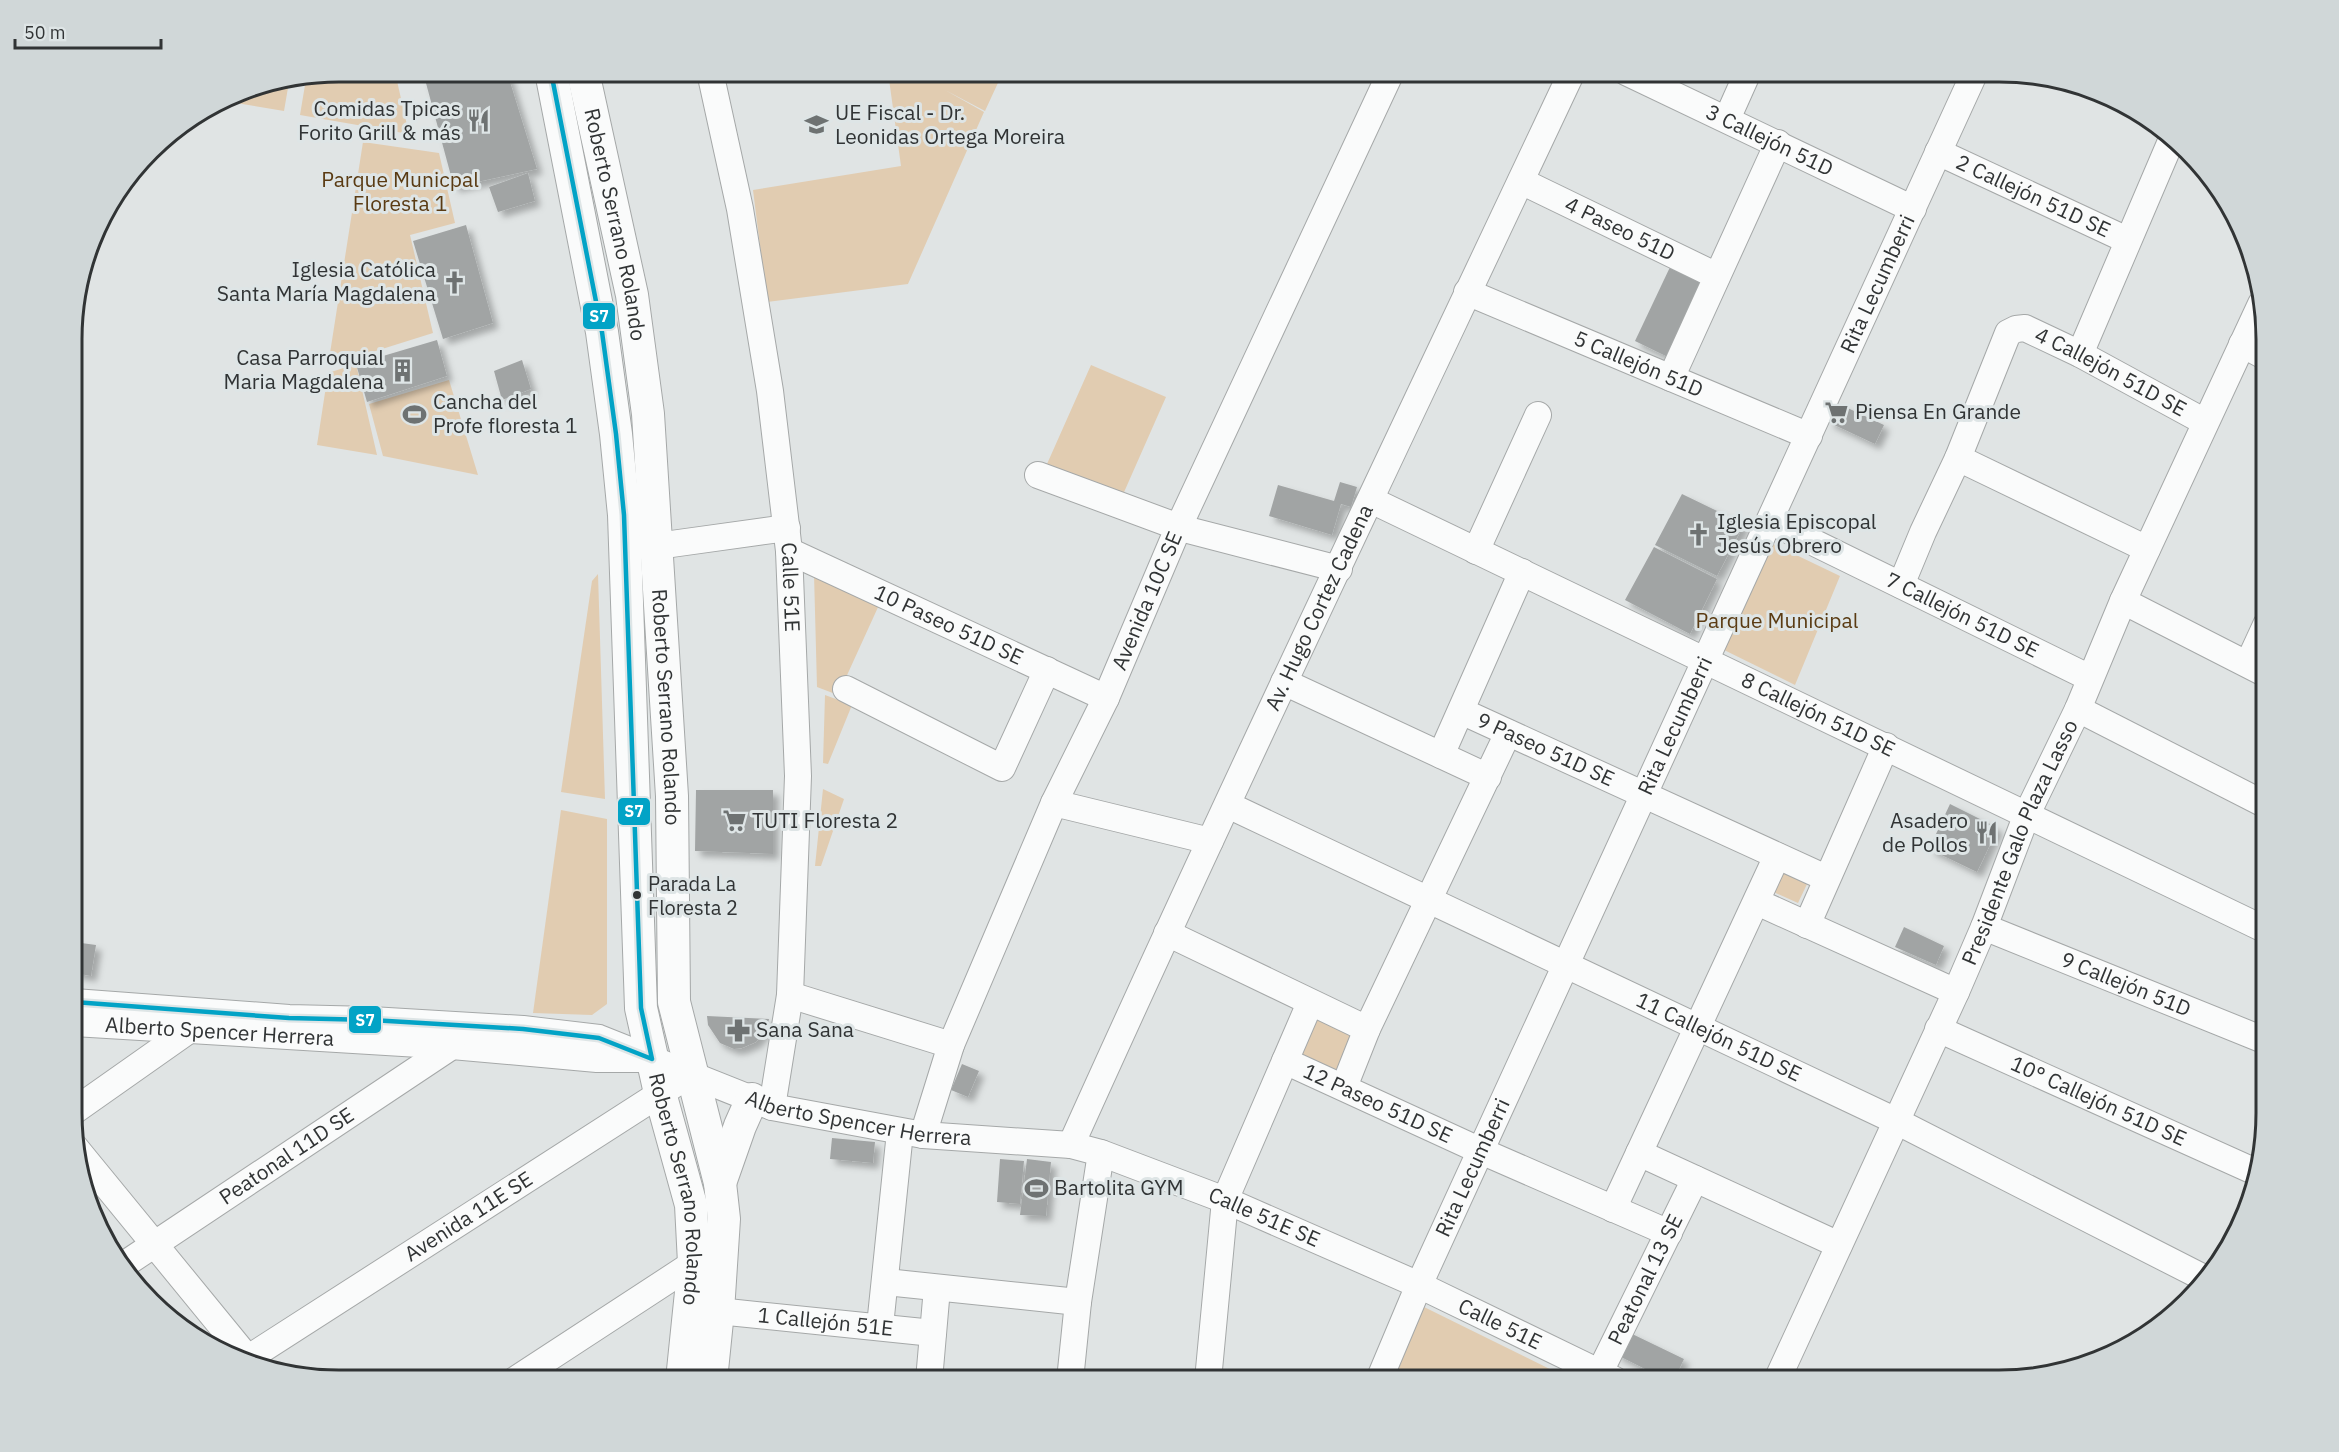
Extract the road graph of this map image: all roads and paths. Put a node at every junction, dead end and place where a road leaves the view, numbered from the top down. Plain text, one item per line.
1 (553, 82) edge
2 (585, 82) edge
3 (712, 82) edge
4 (1386, 82) edge
5 (1567, 82) edge
6 (1647, 82) edge
7 (1744, 82) edge
8 (1967, 82) edge
9 (1727, 119) junction
10 (1778, 143) junction
11 (2168, 145) edge
12 (1938, 152) junction
13 (1521, 181) junction
14 (1913, 208) junction
15 (2127, 240) junction
16 (1717, 276) junction
17 (1467, 292) junction
18 (2255, 316) edge
19 (2242, 344) junction
20 (2256, 352) edge
21 (2080, 354) junction
22 (1671, 378) junction
23 (1538, 415) dead end
24 (2205, 422) junction
25 (1809, 436) junction
26 (1958, 458) junction
27 (1038, 475) dead end
28 (1371, 500) junction
29 (1770, 520) junction
30 (1179, 526) junction
31 (788, 540) junction
32 (657, 546) junction
33 (2147, 549) junction
34 (1476, 551) junction
35 (1339, 569) junction
36 (1522, 572) junction
37 (1901, 585) junction
38 (2123, 601) junction
39 (1706, 660) junction
40 (2256, 668) edge
41 (1047, 670) junction
42 (2090, 678) junction
43 (1284, 682) junction
44 (846, 690) dead end
45 (1106, 698) junction
46 (2078, 709) junction
47 (1461, 711) junction
48 (1508, 733) junction
49 (1886, 746) junction
50 (1441, 755) junction
51 (1488, 777) junction
52 (1644, 795) junction
53 (2256, 800) edge
54 (1054, 803) junction
55 (1228, 805) junction
56 (2027, 814) junction
57 (1210, 842) junction
58 (1777, 856) junction
59 (1826, 878) junction
60 (1429, 900) junction
61 (1757, 902) junction
62 (1807, 925) junction
63 (2256, 925) edge
64 (1984, 927) junction
65 (1167, 933) junction
66 (1566, 965) junction
67 (1956, 992) junction
68 (790, 996) junction
69 (82, 1003) edge
70 (1310, 1003) junction
71 (82, 1023) edge
72 (1697, 1027) junction
73 (1367, 1029) junction
74 (1938, 1029) junction
75 (189, 1030) junction
76 (2256, 1037) edge
77 (951, 1045) junction
78 (452, 1046) junction
79 (652, 1059) junction
80 (1285, 1061) junction
81 (693, 1075) junction
82 (1344, 1088) junction
83 (660, 1093) junction
84 (762, 1103) junction
85 (82, 1105) edge
86 (1896, 1121) junction
87 (911, 1134) junction
88 (1071, 1145) junction
89 (1481, 1151) junction
90 (1639, 1152) junction
91 (1101, 1153) junction
92 (87, 1162) edge
93 (2250, 1170) edge
94 (1695, 1179) junction
95 (720, 1183) junction
96 (1225, 1200) junction
97 (1613, 1209) junction
98 (1669, 1233) junction
99 (154, 1245) junction
100 (1839, 1245) junction
101 (130, 1261) edge
102 (694, 1263) junction
103 (2198, 1275) edge
104 (886, 1282) junction
105 (1419, 1285) junction
106 (937, 1288) junction
107 (1078, 1302) junction
108 (718, 1311) junction
109 (880, 1326) junction
110 (933, 1333) junction
111 (238, 1349) edge
112 (258, 1356) edge
113 (530, 1370) edge
114 (683, 1370) edge
115 (712, 1370) edge
116 (930, 1370) edge
117 (1071, 1370) edge
118 (1209, 1370) edge
119 (1383, 1370) edge
120 (1590, 1370) edge
121 (1607, 1370) edge
122 (1782, 1370) edge

1 - 79 main road, Roberto Serrano Rolando
2 - 32 main road, Roberto Serrano Rolando
3 - 31 street, Calle 51E
4 - 30 street, Avenida 10C SE
5 - 13 street, Av. Hugo Cortez Cadena
6 - 9 street, 3 Callejón 51D
7 - 9 street
8 - 12 street, Rita Lecumberri
9 - 10 street, 3 Callejón 51D
10 - 14 street, 3 Callejón 51D
10 - 16 street
11 - 15 street
12 - 14 street, Rita Lecumberri
12 - 15 street, 2 Callejón 51D SE
13 - 16 street, 4 Paseo 51D
13 - 17 street, Av. Hugo Cortez Cadena
14 - 25 street, Rita Lecumberri
15 - 21 street
16 - 22 street
17 - 22 street, 5 Callejón 51D
17 - 28 street, Av. Hugo Cortez Cadena
18 - 19 street, Presidente Galo Plaza Lasso
19 - 20 street
19 - 24 street, Presidente Galo Plaza Lasso
21 - 24 street, 4 Callejón 51D SE
21 - 26 street, 4 Callejón 51D SE
22 - 25 street, 5 Callejón 51D
23 - 34 street
24 - 33 street, Presidente Galo Plaza Lasso
25 - 29 street, Rita Lecumberri
26 - 33 street
26 - 37 street
27 - 30 street
28 - 34 street, 8 Callejón 51D SE
28 - 35 street, Av. Hugo Cortez Cadena
29 - 37 street, 7 Callejón 51D SE
29 - 39 street, Rita Lecumberri
30 - 35 street
30 - 45 street, Avenida 10C SE
31 - 32 street
31 - 41 street, 10 Paseo 51D SE
31 - 68 street, Calle 51E
32 - 81 main road, Roberto Serrano Rolando
33 - 38 street, Presidente Galo Plaza Lasso
34 - 36 street, 8 Callejón 51D SE
35 - 43 street, Av. Hugo Cortez Cadena
36 - 39 street, 8 Callejón 51D SE
36 - 47 street
37 - 42 street, 7 Callejón 51D SE
38 - 40 street
38 - 42 street, Presidente Galo Plaza Lasso
39 - 49 street, 8 Callejón 51D SE
39 - 52 street, Rita Lecumberri
41 - 44 street
41 - 45 street, 10 Paseo 51D SE
42 - 46 street, Presidente Galo Plaza Lasso
43 - 50 street
43 - 55 street, Av. Hugo Cortez Cadena
45 - 54 street, Avenida 10C SE
46 - 53 street
46 - 56 street, Presidente Galo Plaza Lasso
47 - 48 street, 9 Paseo 51D SE
47 - 50 street
48 - 51 street
48 - 52 street, 9 Paseo 51D SE
49 - 56 street, 8 Callejón 51D SE
49 - 59 street
50 - 51 street
51 - 60 street
52 - 58 street, 9 Paseo 51D SE
52 - 66 street, Rita Lecumberri
54 - 57 street
54 - 77 street, Avenida 10C SE
55 - 57 street, Av. Hugo Cortez Cadena
55 - 60 street, 11 Callejón 51D SE
56 - 63 street, 8 Callejón 51D SE
56 - 64 street, Presidente Galo Plaza Lasso
57 - 65 street, Av. Hugo Cortez Cadena
58 - 59 street, 9 Paseo 51D SE
58 - 61 street
59 - 62 street
60 - 66 street, 11 Callejón 51D SE
60 - 73 street
61 - 62 street
61 - 72 street
62 - 67 street
64 - 67 street, Presidente Galo Plaza Lasso
64 - 76 street, 9 Callejón 51D
65 - 70 street
65 - 88 street, Av. Hugo Cortez Cadena
66 - 72 street, 11 Callejón 51D SE
66 - 89 street, Rita Lecumberri
67 - 74 street, Presidente Galo Plaza Lasso
68 - 77 street
68 - 84 street, Calle 51E
69 - 79 street, Alberto Spencer Herrera
70 - 73 street
70 - 80 street
71 - 75 street, Alberto Spencer Herrera
72 - 86 street, 11 Callejón 51D SE
72 - 90 street
73 - 82 street
74 - 86 street, Presidente Galo Plaza Lasso
74 - 93 street, 10° Callejón 51D SE
75 - 78 street, Alberto Spencer Herrera
75 - 85 street
77 - 87 street, Avenida 10C SE
78 - 79 street, Alberto Spencer Herrera
78 - 99 street, Peatonal 11D SE
79 - 81 street, Alberto Spencer Herrera
79 - 83 main road, Roberto Serrano Rolando
80 - 82 street, 12 Paseo 51D SE
80 - 96 street
81 - 83 street, Avenida 11E SE
81 - 84 street, Alberto Spencer Herrera
81 - 95 main road, Roberto Serrano Rolando
82 - 89 street, 12 Paseo 51D SE
83 - 102 main road, Roberto Serrano Rolando
83 - 112 street, Avenida 11E SE
84 - 87 street, Alberto Spencer Herrera
84 - 95 main road
86 - 100 street, Presidente Galo Plaza Lasso
86 - 103 street, 11 Callejón 51D SE
87 - 88 street, Alberto Spencer Herrera
87 - 104 street, Avenida 10C SE
88 - 91 street, Calle 51E SE
89 - 97 street, 12 Paseo 51D SE
89 - 105 street, Rita Lecumberri
90 - 94 street
90 - 97 street
91 - 96 street, Calle 51E SE
91 - 107 street
92 - 99 street
94 - 98 street, Peatonal 13 SE
94 - 100 street
95 - 108 main road, Roberto Serrano Rolando
96 - 105 street, Calle 51E SE
96 - 118 street
97 - 98 street, 12 Paseo 51D SE
98 - 121 street, Peatonal 13 SE
99 - 101 street, Peatonal 11D SE
99 - 111 street
100 - 122 street, Presidente Galo Plaza Lasso
102 - 113 street
102 - 114 main road, Roberto Serrano Rolando
104 - 106 street
104 - 109 street, Avenida 10C SE
105 - 119 street, Rita Lecumberri
105 - 120 street, Calle 51E
106 - 107 street
106 - 110 street
107 - 117 street
108 - 109 street, 1 Callejón 51E
108 - 115 main road, Roberto Serrano Rolando
109 - 110 street, 1 Callejón 51E
110 - 116 street

